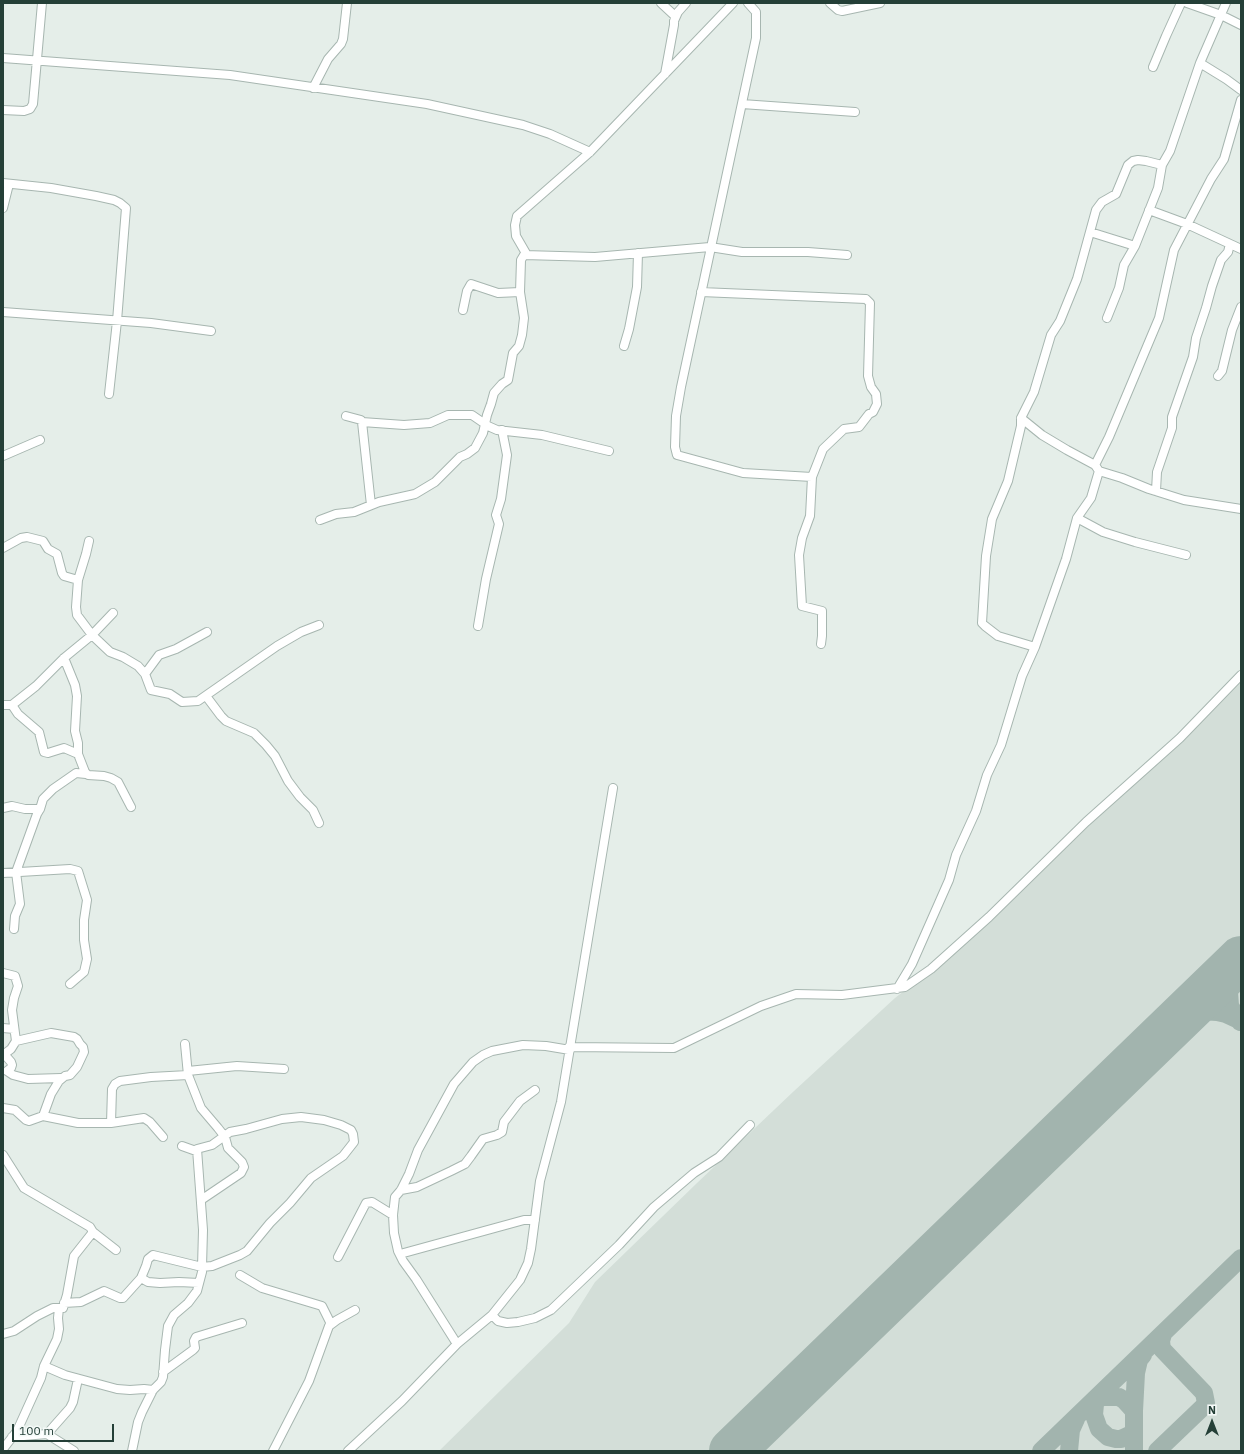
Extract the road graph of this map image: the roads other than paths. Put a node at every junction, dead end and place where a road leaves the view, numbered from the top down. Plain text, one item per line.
1 (42, 3) edge
2 (347, 3) edge
3 (661, 3) edge
4 (686, 3) edge
5 (733, 3) edge
6 (748, 3) edge
7 (830, 3) edge
8 (880, 3) edge
9 (1181, 3) edge
10 (1187, 3) edge
11 (1226, 3) edge
12 (1221, 15) junction
13 (675, 16) junction
14 (1241, 25) edge
15 (3, 58) edge
16 (37, 60) junction
17 (1200, 63) junction
18 (1153, 67) dead end
19 (664, 75) junction
20 (313, 88) junction
21 (1241, 90) edge
22 (1241, 100) edge
23 (742, 104) junction
24 (3, 110) edge
25 (855, 112) dead end
26 (590, 152) junction
27 (1162, 165) junction
28 (6, 183) edge
29 (3, 208) edge
30 (1149, 210) junction
31 (1187, 224) junction
32 (1090, 232) junction
33 (1230, 244) junction
34 (1135, 246) junction
35 (710, 247) junction
36 (1241, 249) edge
37 (638, 253) junction
38 (527, 255) junction
39 (847, 255) dead end
40 (520, 292) junction
41 (701, 292) junction
42 (1241, 307) edge
43 (463, 310) dead end
44 (3, 312) edge
45 (1107, 318) dead end
46 (117, 321) junction
47 (212, 331) dead end
48 (624, 346) dead end
49 (1218, 376) dead end
50 (109, 394) dead end
51 (346, 416) dead end
52 (1021, 418) junction
53 (362, 422) junction
54 (485, 424) junction
55 (502, 430) junction
56 (40, 440) dead end
57 (609, 451) dead end
58 (3, 456) edge
59 (1097, 468) junction
60 (812, 477) junction
61 (1156, 491) junction
62 (371, 505) junction
63 (1241, 509) edge
64 (1077, 518) junction
65 (320, 520) dead end
66 (89, 541) dead end
67 (3, 548) edge
68 (1186, 555) dead end
69 (78, 580) junction
70 (113, 613) dead end
71 (319, 625) dead end
72 (478, 626) dead end
73 (207, 632) dead end
74 (92, 635) junction
75 (821, 644) dead end
76 (1035, 647) junction
77 (64, 658) junction
78 (145, 674) junction
79 (1241, 675) edge
80 (206, 696) junction
81 (3, 704) edge
82 (12, 705) junction
83 (78, 754) junction
84 (86, 774) junction
85 (613, 788) dead end
86 (132, 807) dead end
87 (3, 808) edge
88 (40, 809) junction
89 (319, 823) dead end
90 (16, 872) junction
91 (3, 873) edge
92 (14, 929) dead end
93 (3, 973) edge
94 (70, 984) dead end
95 (897, 989) junction
96 (3, 1028) edge
97 (14, 1029) junction
98 (16, 1041) junction
99 (185, 1044) dead end
100 (569, 1048) junction
101 (3, 1055) edge
102 (284, 1069) dead end
103 (188, 1073) junction
104 (61, 1078) junction
105 (535, 1090) dead end
106 (3, 1108) edge
107 (43, 1116) junction
108 (111, 1123) junction
109 (750, 1125) dead end
110 (163, 1137) dead end
111 (225, 1137) junction
112 (182, 1146) dead end
113 (196, 1151) junction
114 (3, 1155) edge
115 (401, 1190) junction
116 (201, 1200) junction
117 (393, 1215) junction
118 (535, 1220) junction
119 (93, 1232) junction
120 (116, 1250) dead end
121 (400, 1254) junction
122 (338, 1257) dead end
123 (202, 1267) junction
124 (240, 1275) dead end
125 (141, 1278) junction
126 (199, 1283) junction
127 (62, 1306) junction
128 (355, 1310) dead end
129 (492, 1315) junction
130 (242, 1323) dead end
131 (331, 1324) junction
132 (3, 1334) edge
133 (457, 1344) junction
134 (44, 1366) junction
135 (163, 1372) junction
136 (78, 1379) junction
137 (153, 1390) junction
138 (48, 1434) junction
139 (12, 1437) junction
140 (3, 1449) edge
141 (74, 1451) edge
142 (132, 1451) edge
143 (273, 1451) edge
144 (348, 1451) edge

1 - 16 street
2 - 20 street
3 - 13 street
4 - 13 street
5 - 19 street
6 - 23 street
7 - 8 street
9 - 18 street
10 - 12 street
11 - 12 street
12 - 14 street
12 - 17 street
13 - 19 street
15 - 16 street
16 - 20 street
16 - 24 street
17 - 21 street
17 - 27 street
19 - 26 street
20 - 26 street
22 - 31 street
23 - 25 street
23 - 35 street
26 - 38 street
27 - 30 street
27 - 32 street
28 - 29 street
28 - 46 street
30 - 31 street
30 - 34 street
31 - 33 street
31 - 59 street
32 - 34 street
32 - 52 street
33 - 36 street
33 - 61 street
34 - 45 street
35 - 37 street
35 - 39 street
35 - 41 street
37 - 38 street
37 - 48 street
38 - 40 street
40 - 43 street
40 - 54 street
41 - 60 street
41 - 60 street
42 - 49 street
44 - 46 street
46 - 47 street
46 - 50 street
51 - 53 street
52 - 59 street
52 - 76 street
53 - 54 street
53 - 62 street
54 - 55 street
54 - 62 street
55 - 57 street
55 - 72 street
56 - 58 street
59 - 61 street
59 - 64 street
60 - 75 street
61 - 63 street
62 - 65 street
64 - 68 street
64 - 76 street
66 - 69 street
67 - 69 street
69 - 74 street
70 - 74 street
71 - 80 street
73 - 78 street
74 - 77 street
74 - 78 street
76 - 95 street
77 - 82 street
77 - 83 street
78 - 80 street
79 - 95 street
80 - 89 street
81 - 82 street
82 - 83 street
83 - 84 street
84 - 86 street
84 - 88 street
85 - 100 street
87 - 88 street
88 - 90 street
90 - 91 street
90 - 92 street
90 - 94 street
93 - 97 street
95 - 100 street
96 - 97 street
97 - 98 street
98 - 101 street
98 - 104 street
99 - 103 street
100 - 115 street
100 - 118 street
101 - 104 street
102 - 103 street
103 - 108 street
103 - 111 street
104 - 107 street
105 - 115 street
106 - 107 street
107 - 108 street
108 - 110 street
109 - 129 street
111 - 113 street
111 - 116 street
111 - 123 street
112 - 113 street
113 - 116 street
114 - 119 street
115 - 117 street
116 - 123 street
117 - 121 street
117 - 122 street
118 - 121 street
118 - 129 street
119 - 120 street
119 - 127 street
121 - 133 street
123 - 125 street
123 - 126 street
124 - 131 street
125 - 126 street
125 - 127 street
126 - 135 street
127 - 132 street
127 - 134 street
128 - 131 street
129 - 133 street
130 - 135 street
131 - 143 street
133 - 144 street
134 - 136 street
134 - 139 street
135 - 137 street
136 - 137 street
136 - 138 street
137 - 142 street
138 - 139 street
138 - 141 street
139 - 140 street

